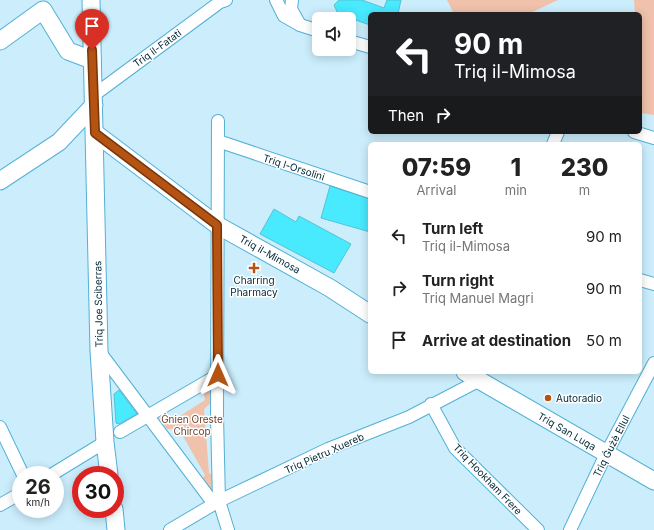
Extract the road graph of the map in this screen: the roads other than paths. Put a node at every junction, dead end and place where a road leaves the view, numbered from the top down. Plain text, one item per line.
1 (91, 0) edge
2 (276, 0) edge
3 (292, 0) edge
4 (222, 1) edge
5 (39, 5) edge
6 (300, 25) junction
7 (312, 29) edge
8 (0, 41) edge
9 (356, 43) edge
10 (368, 47) edge
11 (92, 60) junction
12 (94, 100) junction
13 (218, 121) dead end
14 (95, 133) junction
15 (641, 134) edge
16 (654, 138) edge
17 (218, 141) junction
18 (0, 181) edge
19 (368, 191) edge
20 (217, 225) junction
21 (642, 281) edge
22 (654, 284) edge
23 (368, 313) edge
24 (99, 351) junction
25 (654, 364) edge
26 (218, 375) junction
27 (473, 376) edge
28 (431, 404) junction
29 (148, 416) junction
30 (0, 427) edge
31 (120, 432) dead end
32 (104, 442) junction
33 (606, 454) junction
34 (19, 466) edge
35 (108, 466) edge
36 (64, 467) edge
37 (654, 482) edge
38 (12, 498) edge
39 (216, 502) junction
40 (0, 505) edge
41 (115, 518) edge
42 (117, 529) edge
43 (170, 530) edge
44 (228, 530) edge
45 (538, 530) edge
46 (570, 530) edge

1 - 11 street, Triq Joe Sciberras
2 - 6 street
3 - 6 street
4 - 12 street, Triq il-Fatati
5 - 8 street
5 - 11 street
6 - 7 street
9 - 10 street
11 - 12 street, Triq Joe Sciberras
12 - 14 street, Triq Joe Sciberras
12 - 18 street
13 - 17 street
14 - 20 street, Triq il-Mimosa
14 - 24 street, Triq Joe Sciberras
15 - 16 street
17 - 19 street, Triq l-Orsolini
17 - 20 street
20 - 23 street, Triq il-Mimosa
20 - 26 street
21 - 22 street
24 - 29 street
24 - 32 street, Triq Joe Sciberras
25 - 33 street, Triq Ġużè Ellul
26 - 29 street
26 - 39 street
27 - 28 street, Triq Pietru Xuereb
27 - 33 street, Triq San Luqa
28 - 39 street, Triq Pietru Xuereb
28 - 45 street, Triq Hookham Frere
29 - 31 street
29 - 39 street
30 - 34 street
32 - 35 street, Triq Joe Sciberras
32 - 36 street
33 - 37 street, Triq San Luqa
33 - 46 street, Triq Ġużè Ellul
38 - 40 street
39 - 43 street, Triq Pietru Xuereb
39 - 44 street
41 - 42 street

